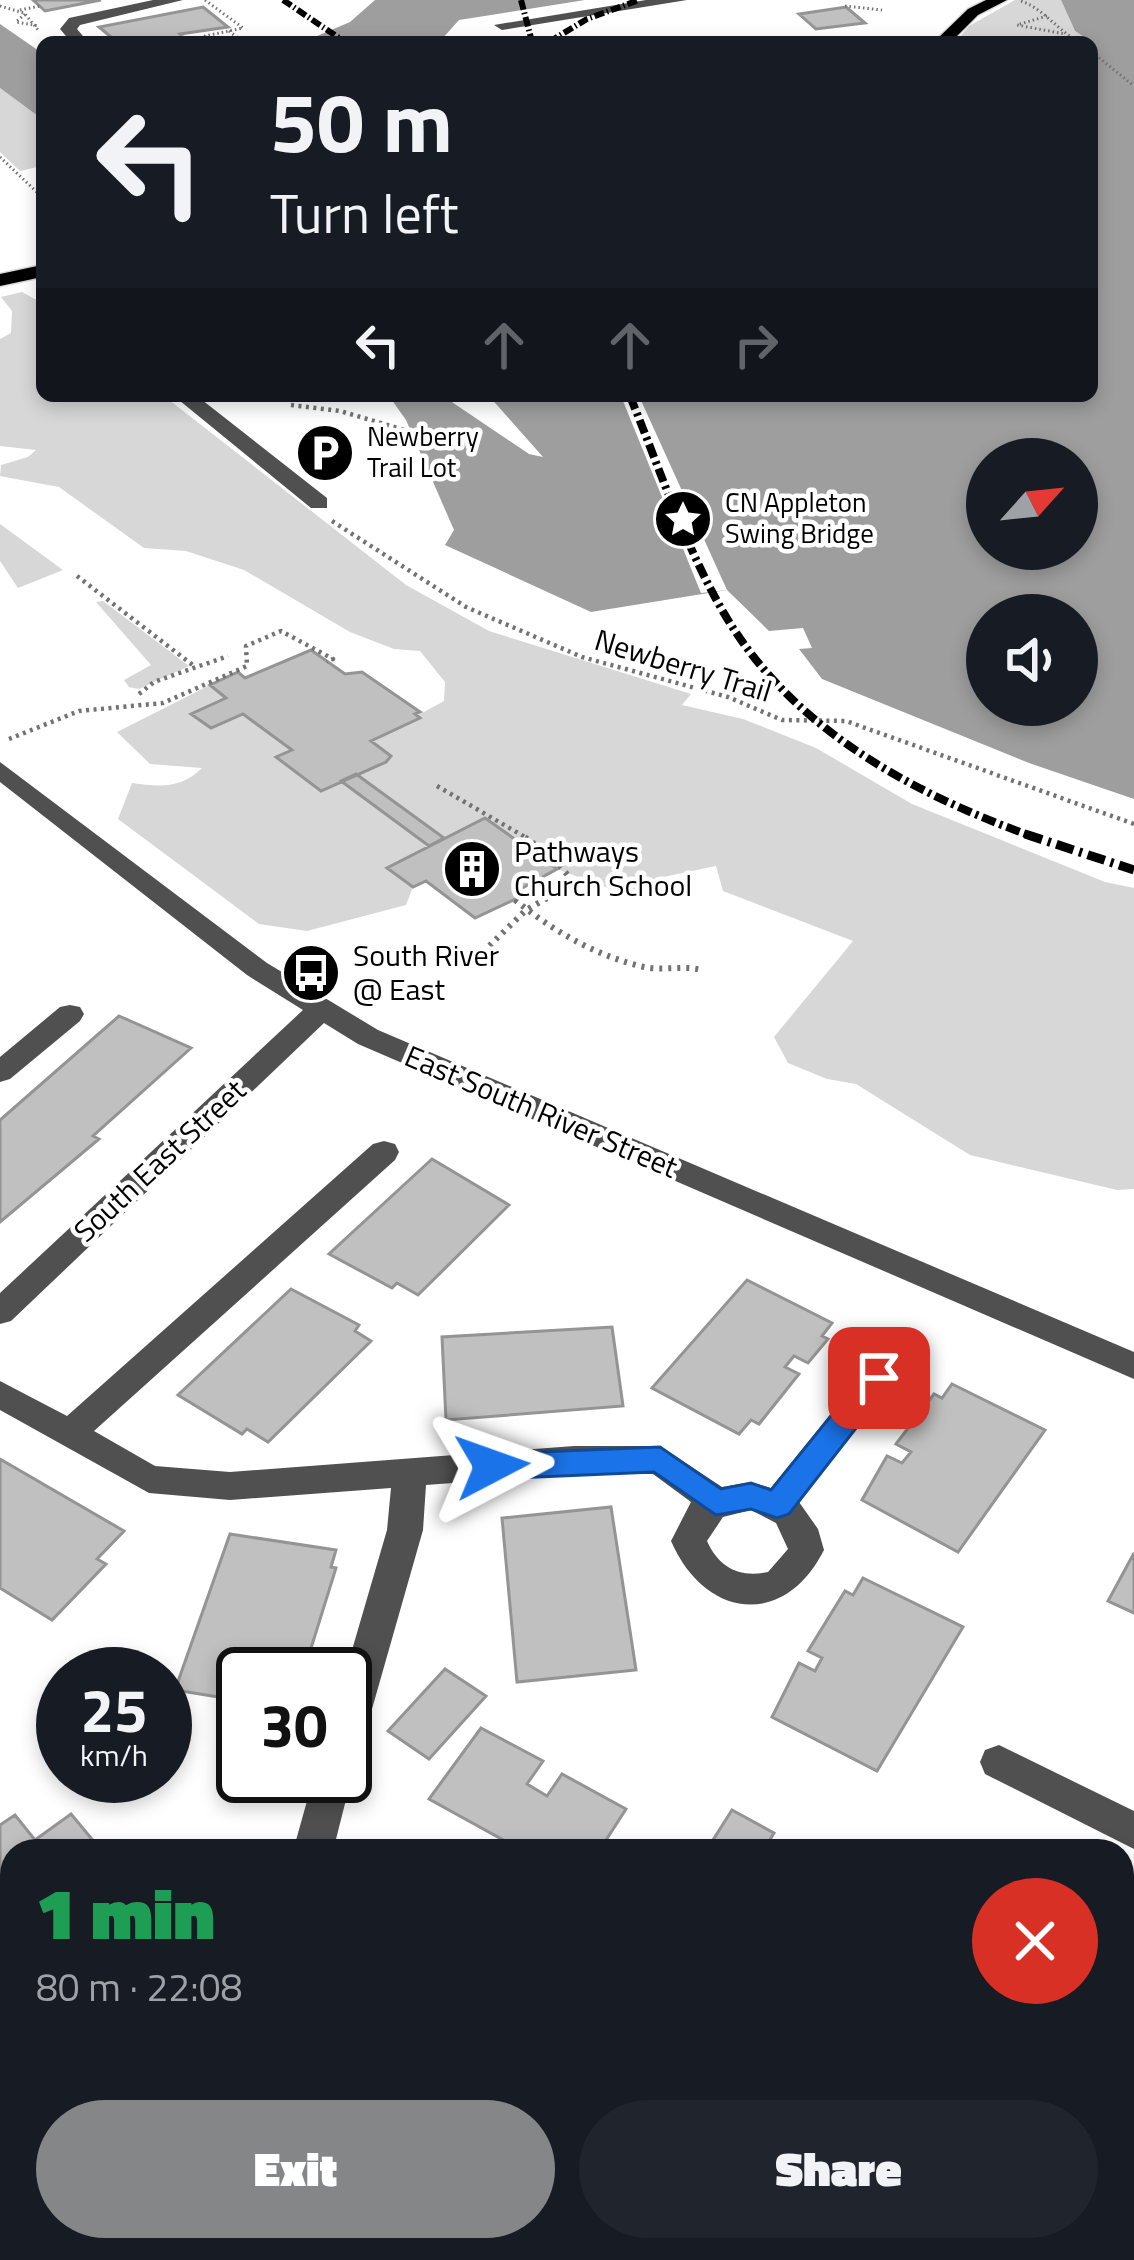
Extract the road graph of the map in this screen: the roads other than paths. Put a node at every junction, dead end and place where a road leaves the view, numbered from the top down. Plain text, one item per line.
1 (175, 0) edge
2 (679, 0) edge
3 (999, 0) edge
4 (498, 26) edge
5 (75, 36) edge
6 (948, 36) edge
7 (36, 276) edge
8 (0, 280) edge
9 (192, 402) edge
10 (319, 503) road end
11 (0, 770) edge
12 (321, 1009) junction
13 (70, 1014) dead end
14 (0, 1072) edge
15 (384, 1152) dead end
16 (4, 1303) edge
17 (1134, 1366) edge
18 (879, 1378) dead end
19 (0, 1394) edge
20 (68, 1435) junction
21 (410, 1472) junction
22 (716, 1502) junction
23 (777, 1505) junction
24 (371, 1647) edge
25 (999, 1762) dead end
26 (326, 1803) edge
27 (1134, 1831) edge
28 (316, 1839) edge

1 - 5 street
2 - 4 street
3 - 6 main road
7 - 8 main road
9 - 10 street
11 - 12 street, East South River Street
12 - 16 street, South East Street
12 - 17 street, East South River Street
13 - 14 street
15 - 20 street
18 - 23 street
19 - 20 street
20 - 21 street
21 - 22 street
21 - 24 street
22 - 23 street
22 - 23 street
25 - 27 street
26 - 28 street

